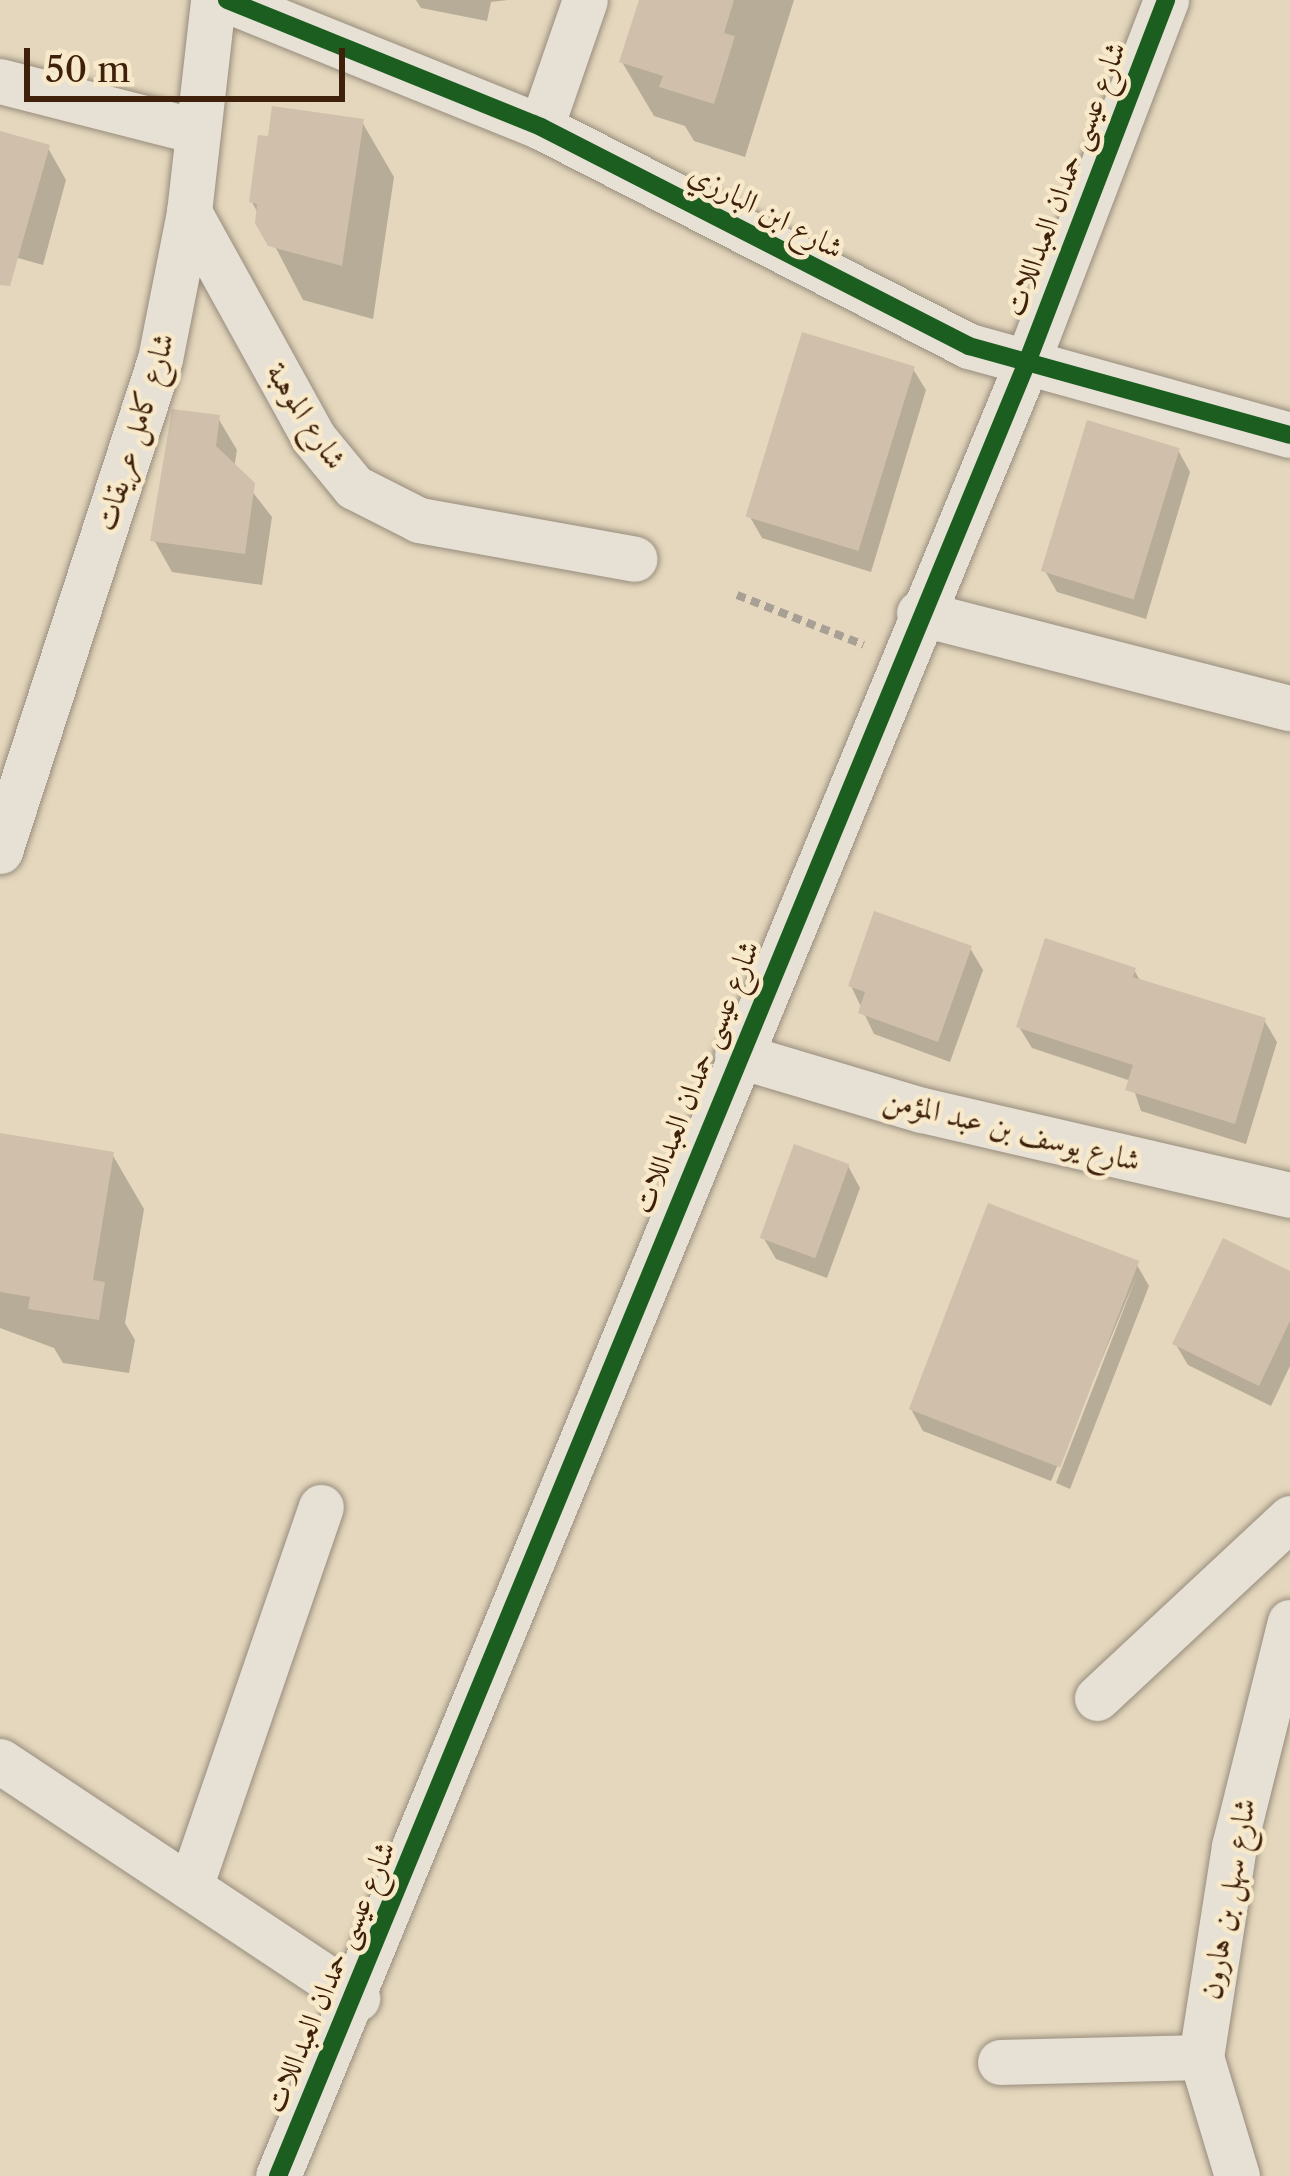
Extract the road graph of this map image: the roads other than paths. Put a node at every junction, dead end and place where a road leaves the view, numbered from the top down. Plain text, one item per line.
1 (213, 0) edge
2 (227, 0) edge
3 (586, 0) edge
4 (1166, 0) edge
5 (0, 81) edge
6 (541, 128) junction
7 (196, 131) junction
8 (188, 212) junction
9 (1026, 365) junction
10 (1290, 436) edge
11 (635, 559) dead end
12 (919, 614) junction
13 (1290, 708) edge
14 (0, 851) edge
15 (737, 1055) junction
16 (1290, 1196) edge
17 (321, 1507) dead end
18 (1290, 1518) edge
19 (1290, 1622) edge
20 (1281, 1683) edge
21 (1097, 1697) dead end
22 (0, 1761) edge
23 (190, 1887) junction
24 (357, 1998) junction
25 (1201, 2057) junction
26 (1000, 2062) dead end
27 (278, 2176) edge
28 (1238, 2176) edge

1 - 7 street, شارع كامل عريقات
2 - 6 street, شارع ابن البارزي
3 - 6 street
4 - 9 street, شارع عيسى حمدان العبداللات
5 - 7 street
6 - 9 street, شارع ابن البارزي
7 - 8 street, شارع كامل عريقات
8 - 11 street, شارع الموهبة
8 - 14 street, شارع كامل عريقات
9 - 10 street, شارع ابن البارزي
9 - 12 street, شارع عيسى حمدان العبداللات
12 - 13 street
12 - 15 street, شارع عيسى حمدان العبداللات
15 - 16 street, شارع يوسف بن عبد المؤمن
15 - 24 street, شارع عيسى حمدان العبداللات
17 - 23 street
18 - 21 street
19 - 20 street, شارع سهل بن هارون
20 - 25 street, شارع سهل بن هارون
22 - 23 street
23 - 24 street
24 - 27 street, شارع عيسى حمدان العبداللات
25 - 26 street
25 - 28 street, شارع سهل بن هارون

